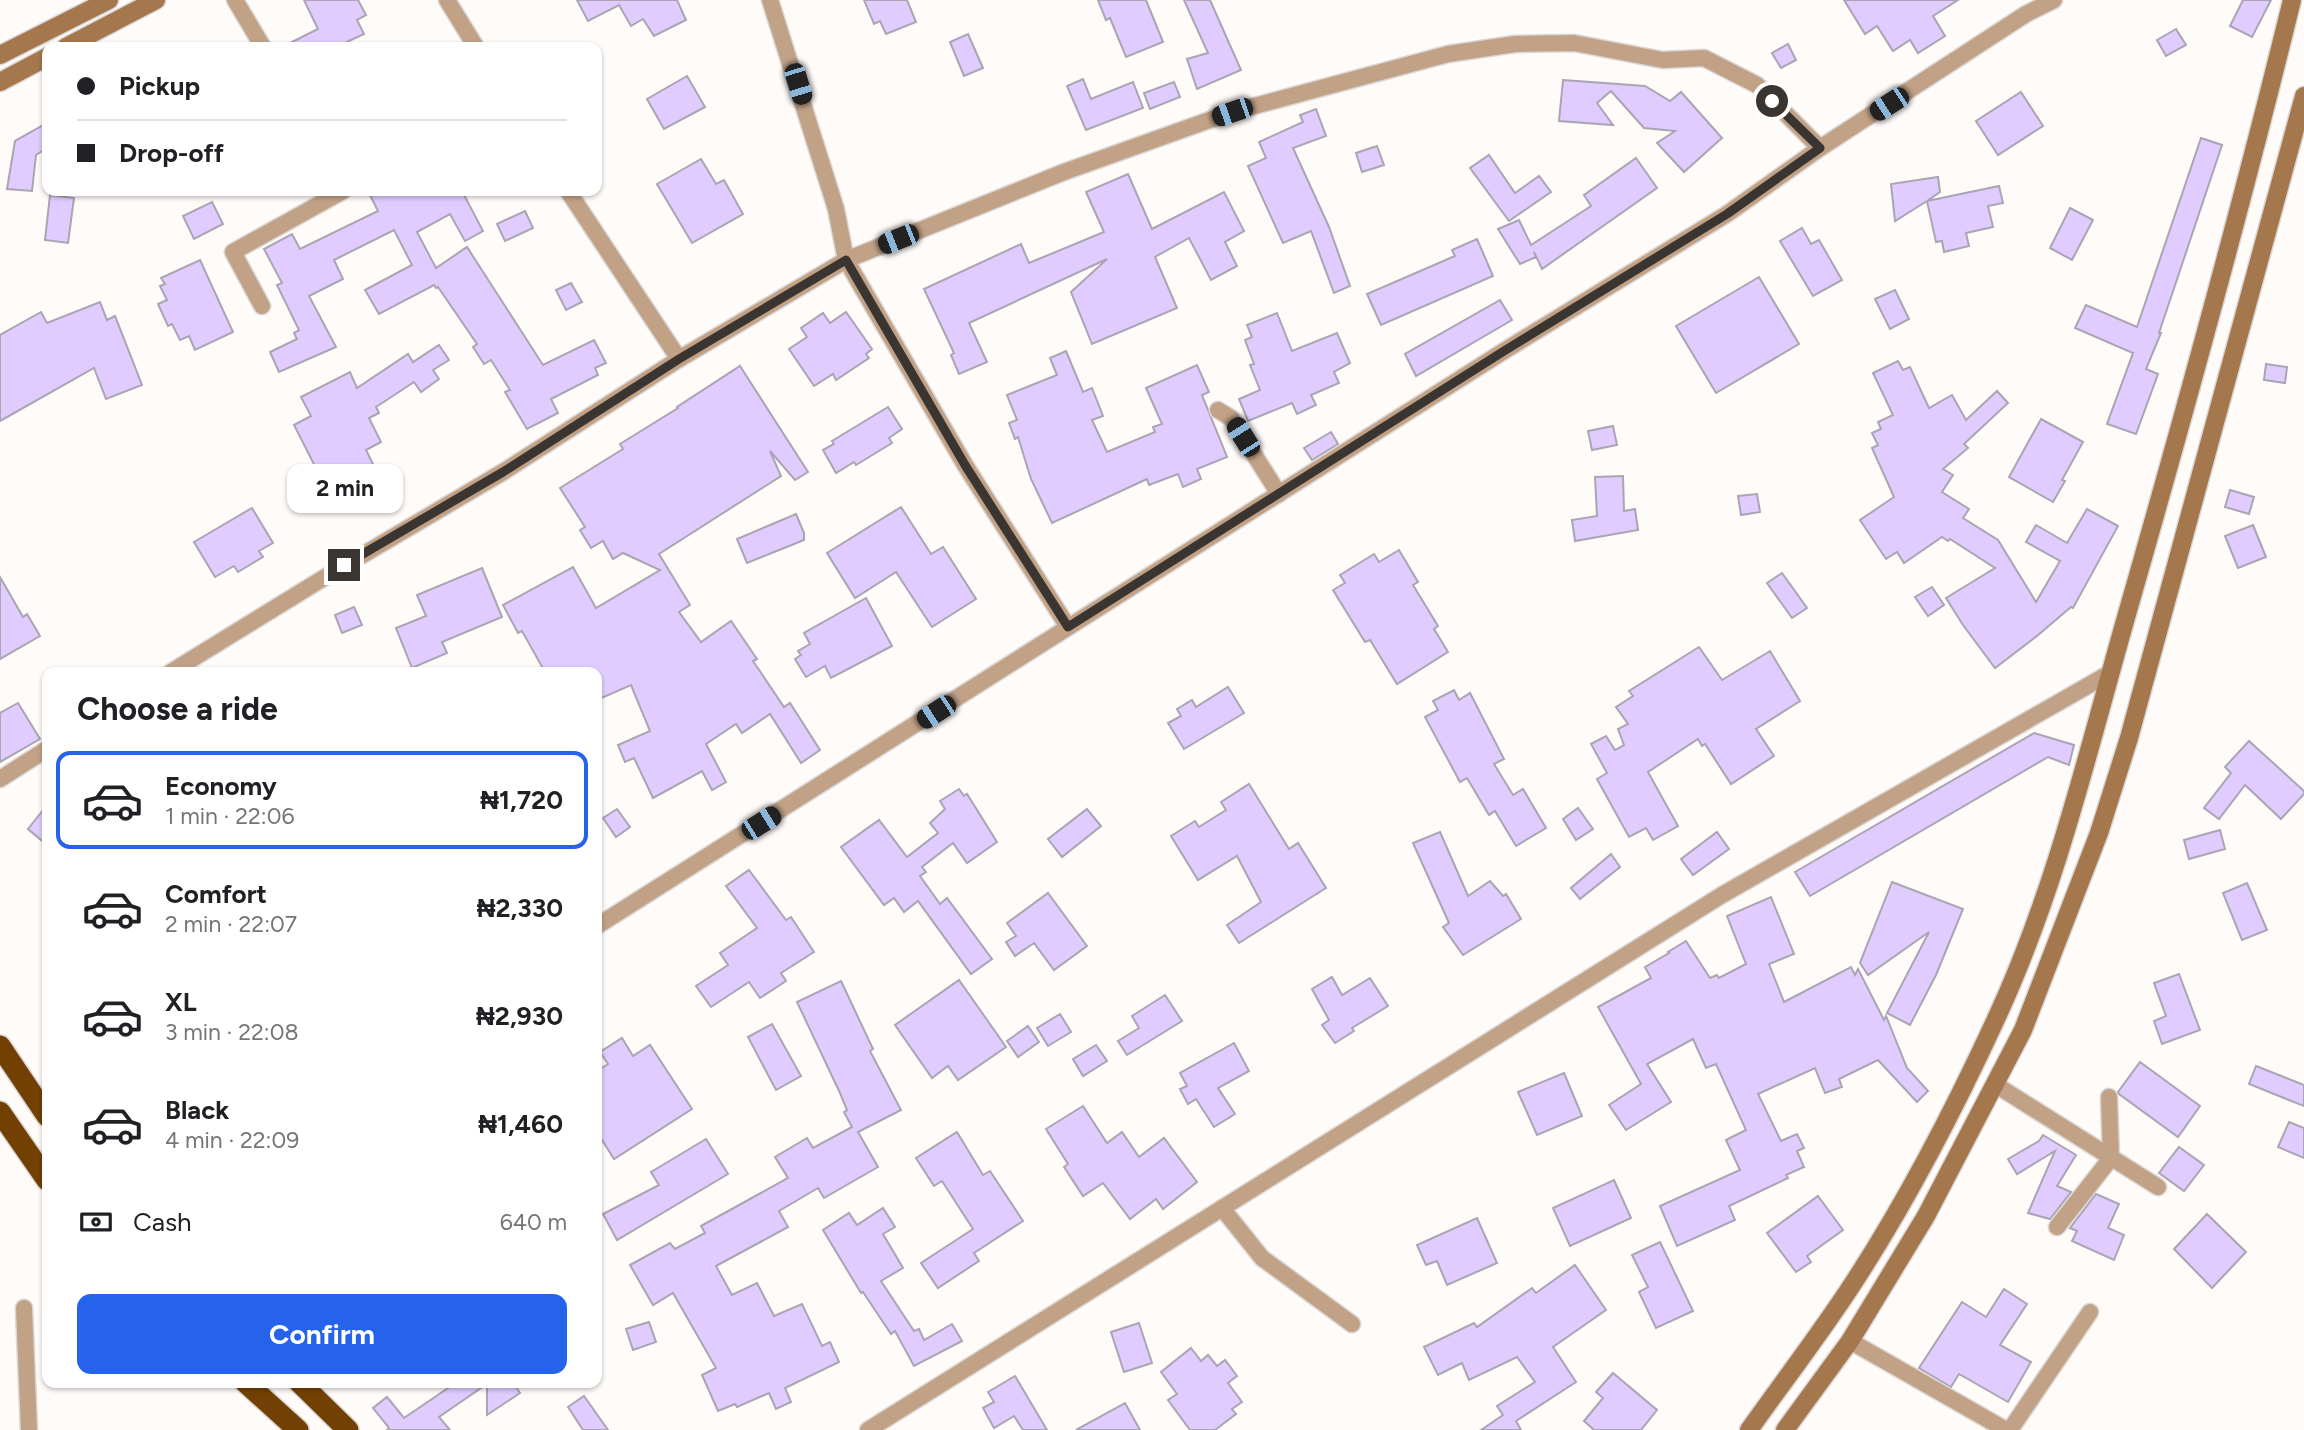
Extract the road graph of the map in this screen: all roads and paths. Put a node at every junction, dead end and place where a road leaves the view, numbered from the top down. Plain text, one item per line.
1 (109, 0) edge
2 (156, 0) edge
3 (235, 0) edge
4 (447, 0) edge
5 (769, 0) edge
6 (2017, 0) edge
7 (2054, 0) edge
8 (2291, 0) edge
9 (2026, 15) junction
10 (76, 42) edge
11 (260, 42) edge
12 (473, 42) edge
13 (0, 55) edge
14 (42, 60) edge
15 (0, 82) edge
16 (2304, 96) edge
17 (1820, 148) junction
18 (334, 196) edge
19 (571, 196) edge
20 (846, 260) junction
21 (262, 306) dead end
22 (679, 359) junction
23 (1219, 410) dead end
24 (1279, 494) junction
25 (1068, 627) junction
26 (180, 667) edge
27 (2110, 673) junction
28 (42, 752) edge
29 (0, 779) edge
30 (602, 923) edge
31 (0, 1046) edge
32 (1996, 1085) junction
33 (2109, 1097) dead end
34 (42, 1109) edge
35 (0, 1112) edge
36 (2111, 1158) junction
37 (42, 1173) edge
38 (2158, 1187) dead end
39 (1222, 1208) junction
40 (2057, 1227) dead end
41 (24, 1308) dead end
42 (2090, 1312) dead end
43 (1352, 1324) dead end
44 (1850, 1341) junction
45 (252, 1388) edge
46 (305, 1388) edge
47 (29, 1430) edge
48 (298, 1430) edge
49 (348, 1430) edge
50 (869, 1430) edge
51 (1749, 1430) edge
52 (1785, 1430) edge
53 (2008, 1430) edge

1 - 13 main road
2 - 10 main road
3 - 11 street
4 - 12 street
5 - 20 street
6 - 9 street
7 - 9 street
8 - 27 main road
9 - 17 street
14 - 15 main road
16 - 32 main road
17 - 20 street
17 - 24 street
18 - 21 street
19 - 22 street
20 - 22 street
20 - 25 street
22 - 26 street
23 - 24 street
24 - 25 street
25 - 30 street
27 - 39 street
27 - 51 main road
28 - 29 street
31 - 34 highway
32 - 36 street
32 - 44 main road
33 - 36 street
35 - 37 highway
36 - 38 street
36 - 40 street
39 - 43 street
39 - 50 street
41 - 47 street
42 - 53 street
44 - 52 main road
44 - 53 street
45 - 48 highway
46 - 49 highway

